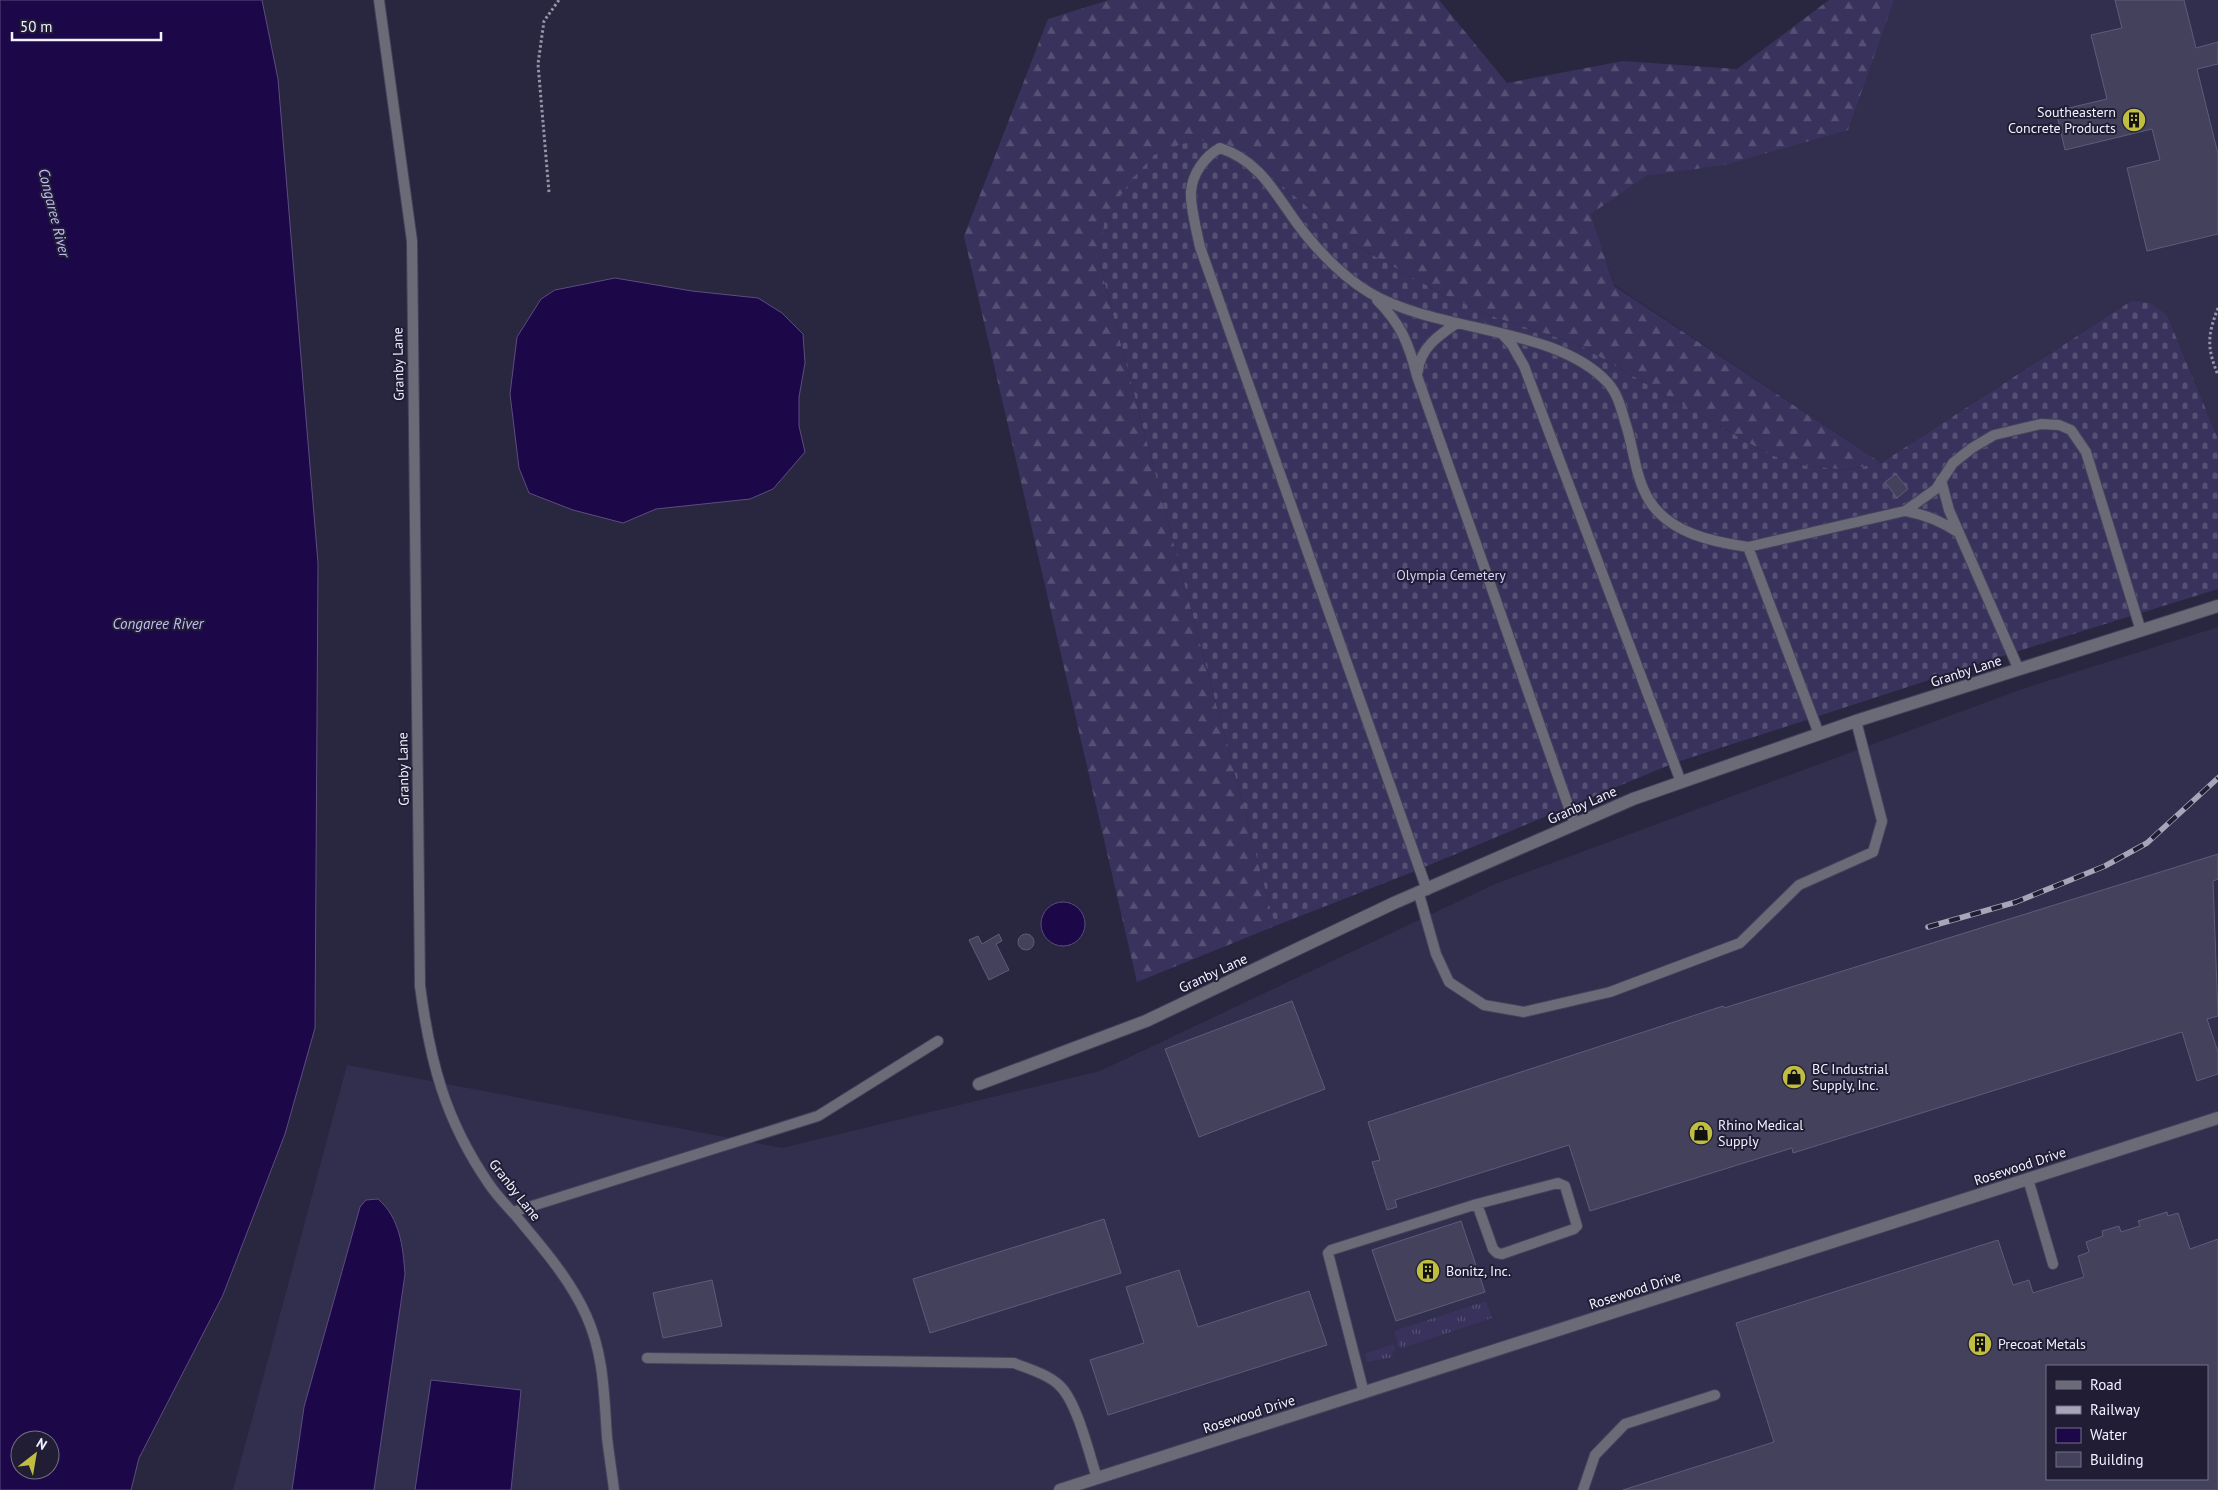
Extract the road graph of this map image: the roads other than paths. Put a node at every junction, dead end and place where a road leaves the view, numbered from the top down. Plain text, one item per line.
1 (380, 0) edge
2 (1369, 292) junction
3 (1457, 323) junction
4 (1502, 334) junction
5 (1530, 342) junction
6 (1521, 361) junction
7 (1417, 376) junction
8 (1941, 480) junction
9 (1906, 511) junction
10 (1960, 534) junction
11 (1748, 547) junction
12 (2218, 606) edge
13 (2141, 631) junction
14 (2019, 670) junction
15 (1856, 721) junction
16 (1819, 734) junction
17 (1682, 782) junction
18 (1575, 825) junction
19 (1423, 892) junction
20 (938, 1042) dead end
21 (979, 1084) dead end
22 (2218, 1118) edge
23 (2028, 1179) junction
24 (1477, 1204) junction
25 (512, 1212) junction
26 (2052, 1264) dead end
27 (647, 1358) dead end
28 (1364, 1392) junction
29 (1715, 1395) dead end
30 (1097, 1478) junction
31 (614, 1490) edge
32 (1060, 1490) edge
33 (1583, 1490) edge

1 - 25 lane, Granby Lane
2 - 3 lane
2 - 7 lane
2 - 19 lane
3 - 4 lane
3 - 7 lane
4 - 5 lane
4 - 6 lane
5 - 6 lane
5 - 11 lane
6 - 17 lane
7 - 18 lane
8 - 9 lane
8 - 10 lane
8 - 13 lane
9 - 10 lane
9 - 11 lane
10 - 14 lane
11 - 16 lane
12 - 13 street, Granby Lane
13 - 14 street, Granby Lane
14 - 15 street, Granby Lane
15 - 16 street, Granby Lane
15 - 19 lane
16 - 17 street, Granby Lane
17 - 18 street, Granby Lane
18 - 19 street, Granby Lane
19 - 21 street, Granby Lane
20 - 25 lane
22 - 23 street, Rosewood Drive
23 - 26 lane
23 - 28 street, Rosewood Drive
24 - 24 lane
24 - 28 lane
25 - 31 lane, Granby Lane
27 - 30 lane
28 - 30 street, Rosewood Drive
29 - 33 lane
30 - 32 street, Rosewood Drive

